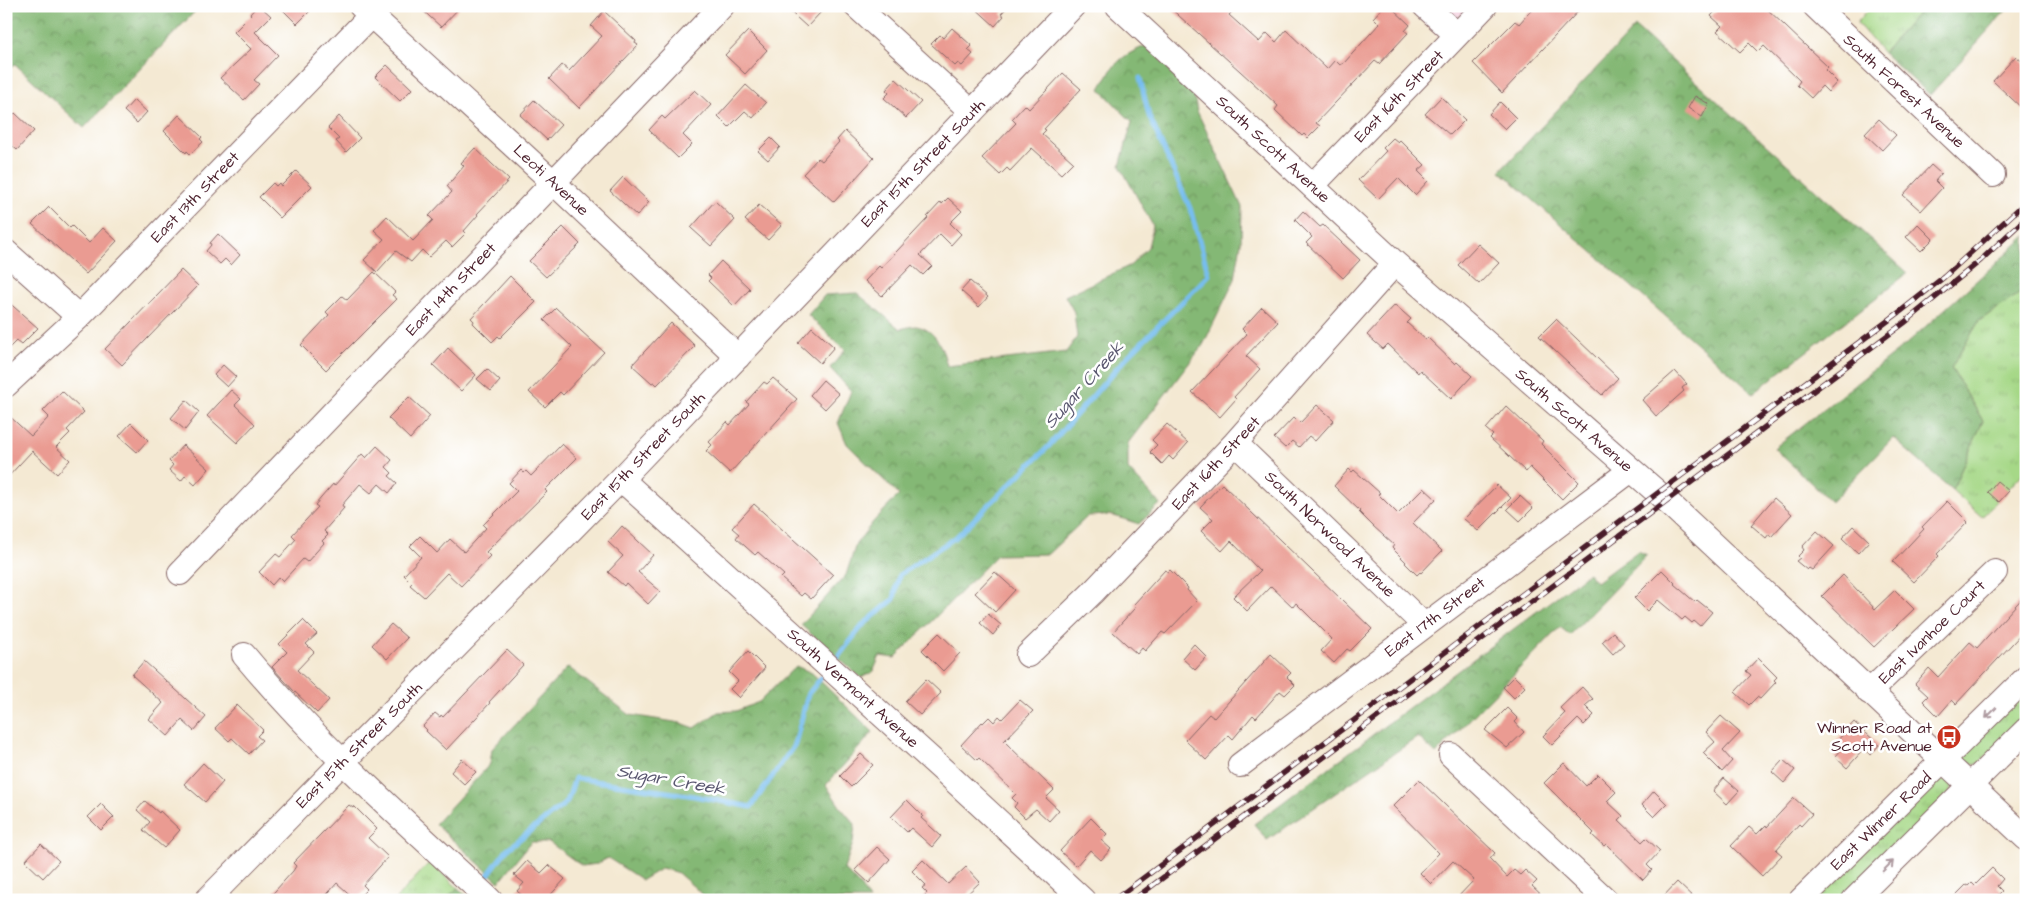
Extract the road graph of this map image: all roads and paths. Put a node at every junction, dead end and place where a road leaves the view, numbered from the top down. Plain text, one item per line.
1 (722, 6) edge
2 (856, 6) edge
3 (1073, 6) edge
4 (1118, 6) edge
5 (1426, 6) edge
6 (1485, 6) edge
7 (1814, 6) edge
8 (371, 9) edge
9 (1457, 35) junction
10 (972, 112) junction
11 (1993, 175) dead end
12 (553, 182) junction
13 (1312, 186) junction
14 (6, 252) edge
15 (1395, 263) junction
16 (79, 318) junction
17 (738, 357) junction
18 (6, 385) edge
19 (1235, 443) junction
20 (1631, 470) junction
21 (621, 479) junction
22 (1995, 572) dead end
23 (180, 573) dead end
24 (1424, 625) junction
25 (244, 655) dead end
26 (1028, 655) dead end
27 (2026, 678) edge
28 (1869, 692) junction
29 (2026, 730) edge
30 (1451, 755) dead end
31 (1942, 761) junction
32 (342, 762) junction
33 (1240, 765) dead end
34 (1969, 786) junction
35 (2026, 838) edge
36 (207, 900) edge
37 (490, 900) edge
38 (1083, 900) edge
39 (1606, 900) edge
40 (1801, 900) edge
41 (1854, 900) edge

1 - 12 street, East 14th Street
2 - 10 street
3 - 10 street, East 15th Street South
4 - 13 street, South Scott Avenue
5 - 9 street
6 - 9 street, East 16th Street
7 - 11 street, South Forest Avenue
8 - 12 street, Leoti Avenue
8 - 16 street, East 13th Street
9 - 13 street, East 16th Street
10 - 17 street, East 15th Street South
12 - 17 street, Leoti Avenue
12 - 23 street, East 14th Street
13 - 15 street, South Scott Avenue
14 - 16 street
15 - 19 street, East 16th Street
15 - 20 street, South Scott Avenue
16 - 18 street, East 13th Street
17 - 21 street, East 15th Street South
19 - 24 street, South Norwood Avenue
19 - 26 street, East 16th Street
20 - 24 street, East 17th Street
20 - 28 street, South Scott Avenue
21 - 32 street, East 15th Street South
21 - 38 street, South Vermont Avenue
22 - 28 street, East Ivanhoe Court
24 - 33 street, East 17th Street
25 - 32 street
27 -> 31 street, East Winner Road
28 - 31 street, South Scott Avenue
29 - 34 street
30 - 39 street
31 - 34 street, South Scott Avenue
31 - 40 street, East Winner Road
32 - 36 street, East 15th Street South
32 - 37 street
34 - 35 street, South Scott Avenue
41 -> 34 street

